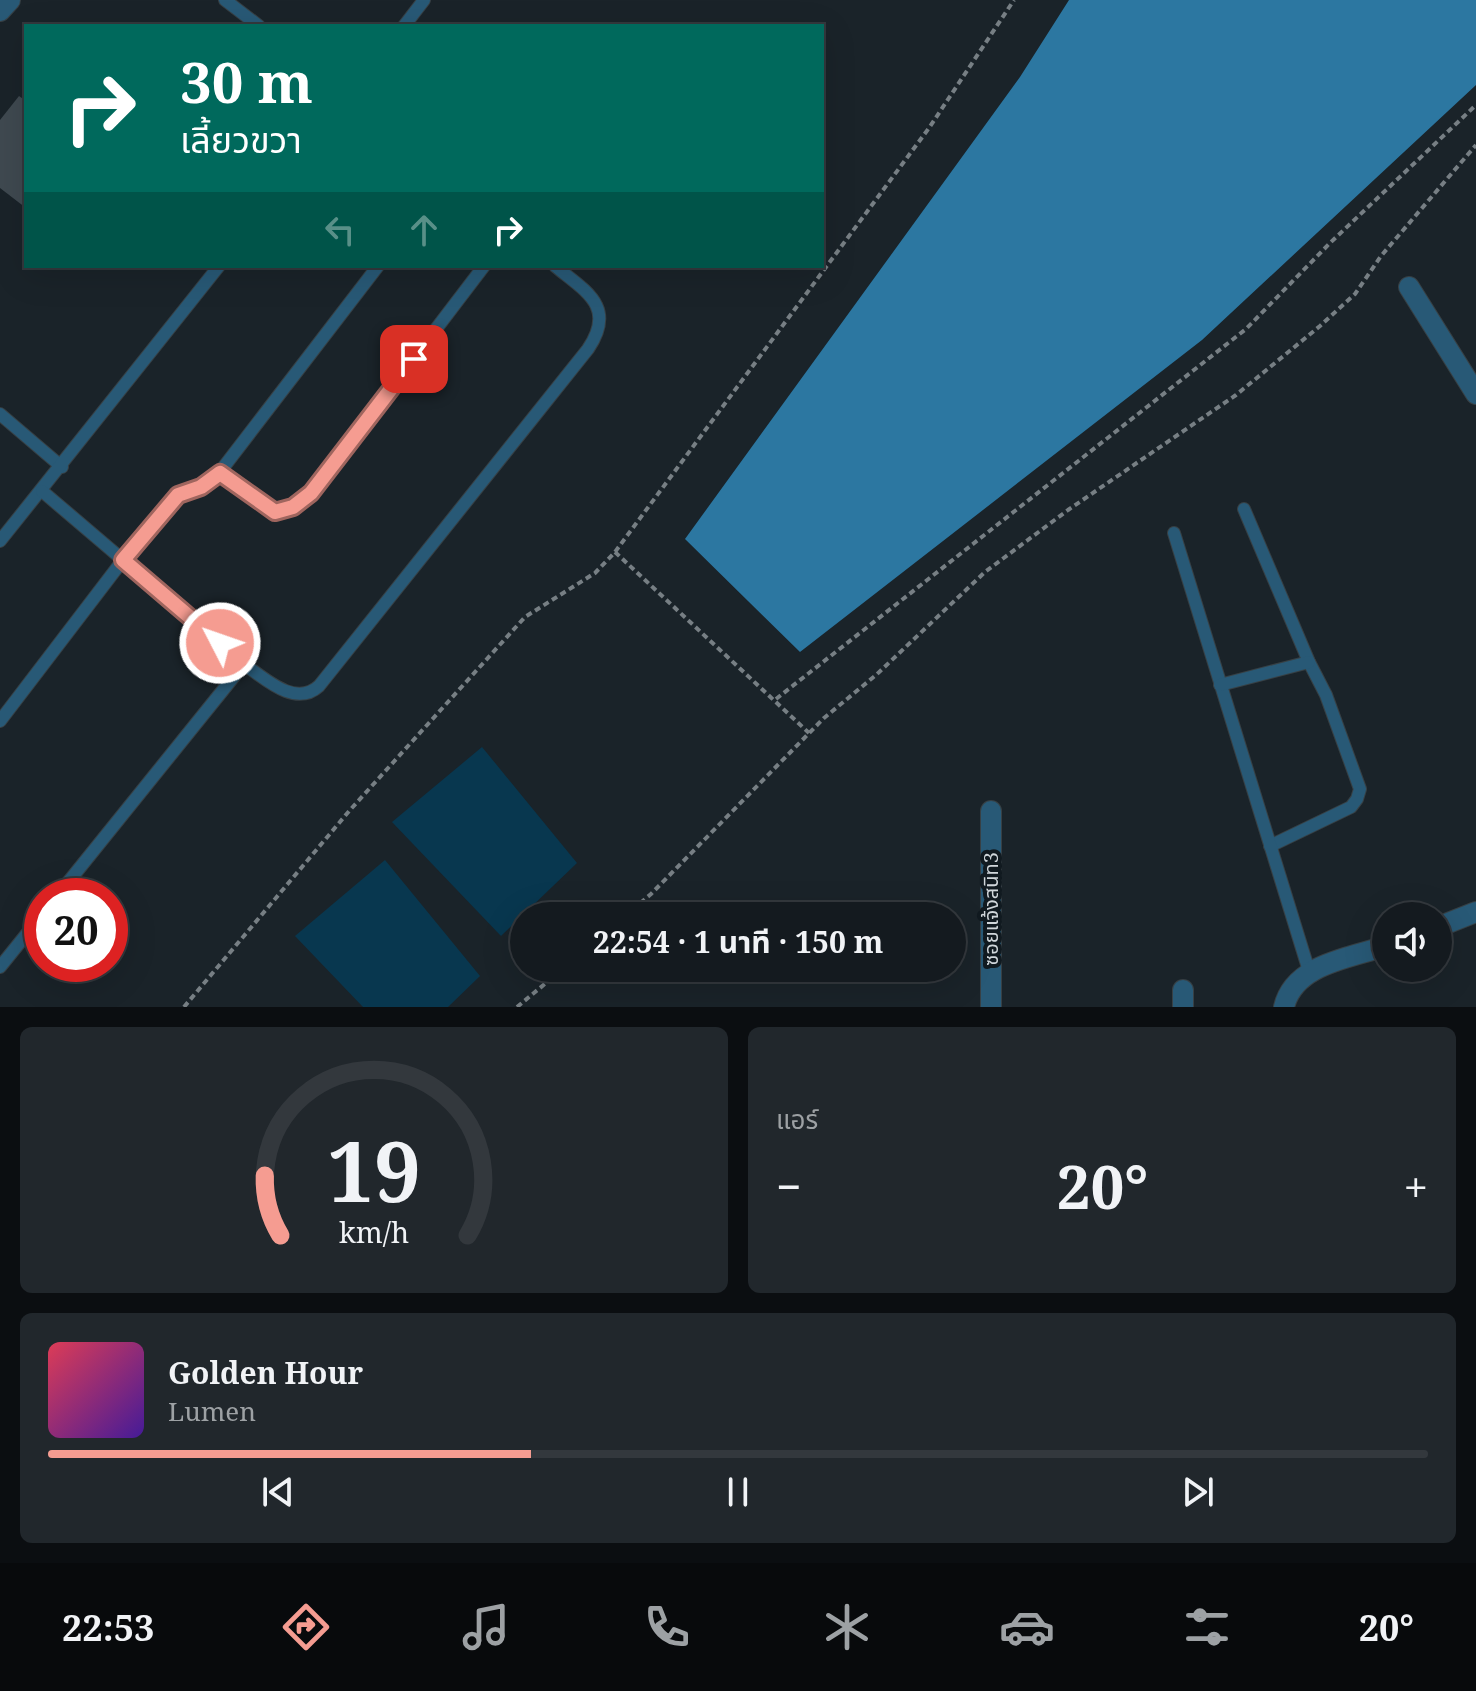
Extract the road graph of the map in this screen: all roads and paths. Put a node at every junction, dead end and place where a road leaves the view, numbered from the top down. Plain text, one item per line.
1 (10, 0) edge
2 (225, 0) edge
3 (424, 0) edge
4 (1014, 0) edge
5 (0, 11) edge
6 (256, 24) edge
7 (406, 24) edge
8 (1476, 105) edge
9 (1476, 145) edge
10 (217, 268) edge
11 (376, 268) edge
12 (483, 268) edge
13 (557, 268) edge
14 (1409, 287) dead end
15 (1476, 394) edge
16 (0, 414) edge
17 (62, 467) junction
18 (220, 473) junction
19 (42, 491) junction
20 (1244, 509) dead end
21 (1174, 533) dead end
22 (0, 541) edge
23 (615, 552) junction
24 (123, 560) junction
25 (1309, 662) junction
26 (244, 664) junction
27 (1220, 685) junction
28 (776, 699) junction
29 (0, 721) edge
30 (810, 734) junction
31 (991, 811) dead end
32 (1270, 846) junction
33 (72, 878) edge
34 (642, 902) edge
35 (1476, 912) edge
36 (1452, 921) edge
37 (24, 937) edge
38 (1372, 951) edge
39 (0, 967) edge
40 (1309, 971) junction
41 (547, 982) edge
42 (184, 1007) edge
43 (517, 1007) edge
44 (991, 1007) edge
45 (1284, 1007) edge

1 - 5 street
2 - 6 lane
3 - 7 lane
4 - 23 path
8 - 28 path
9 - 30 path
10 - 17 lane
11 - 18 lane
12 - 18 lane
13 - 26 lane
14 - 15 street
16 - 17 lane
17 - 19 lane
18 - 24 lane
19 - 22 lane
19 - 24 lane
20 - 25 lane
21 - 27 lane
23 - 28 path
23 - 42 path
24 - 26 lane
24 - 29 lane
25 - 27 lane
25 - 32 lane
26 - 33 lane
27 - 32 lane
28 - 30 path
30 - 34 path
31 - 44 street, ซอยแจ้งสนิท3
32 - 40 lane
35 - 36 street
37 - 39 lane
38 - 40 street
40 - 45 street
41 - 43 path

